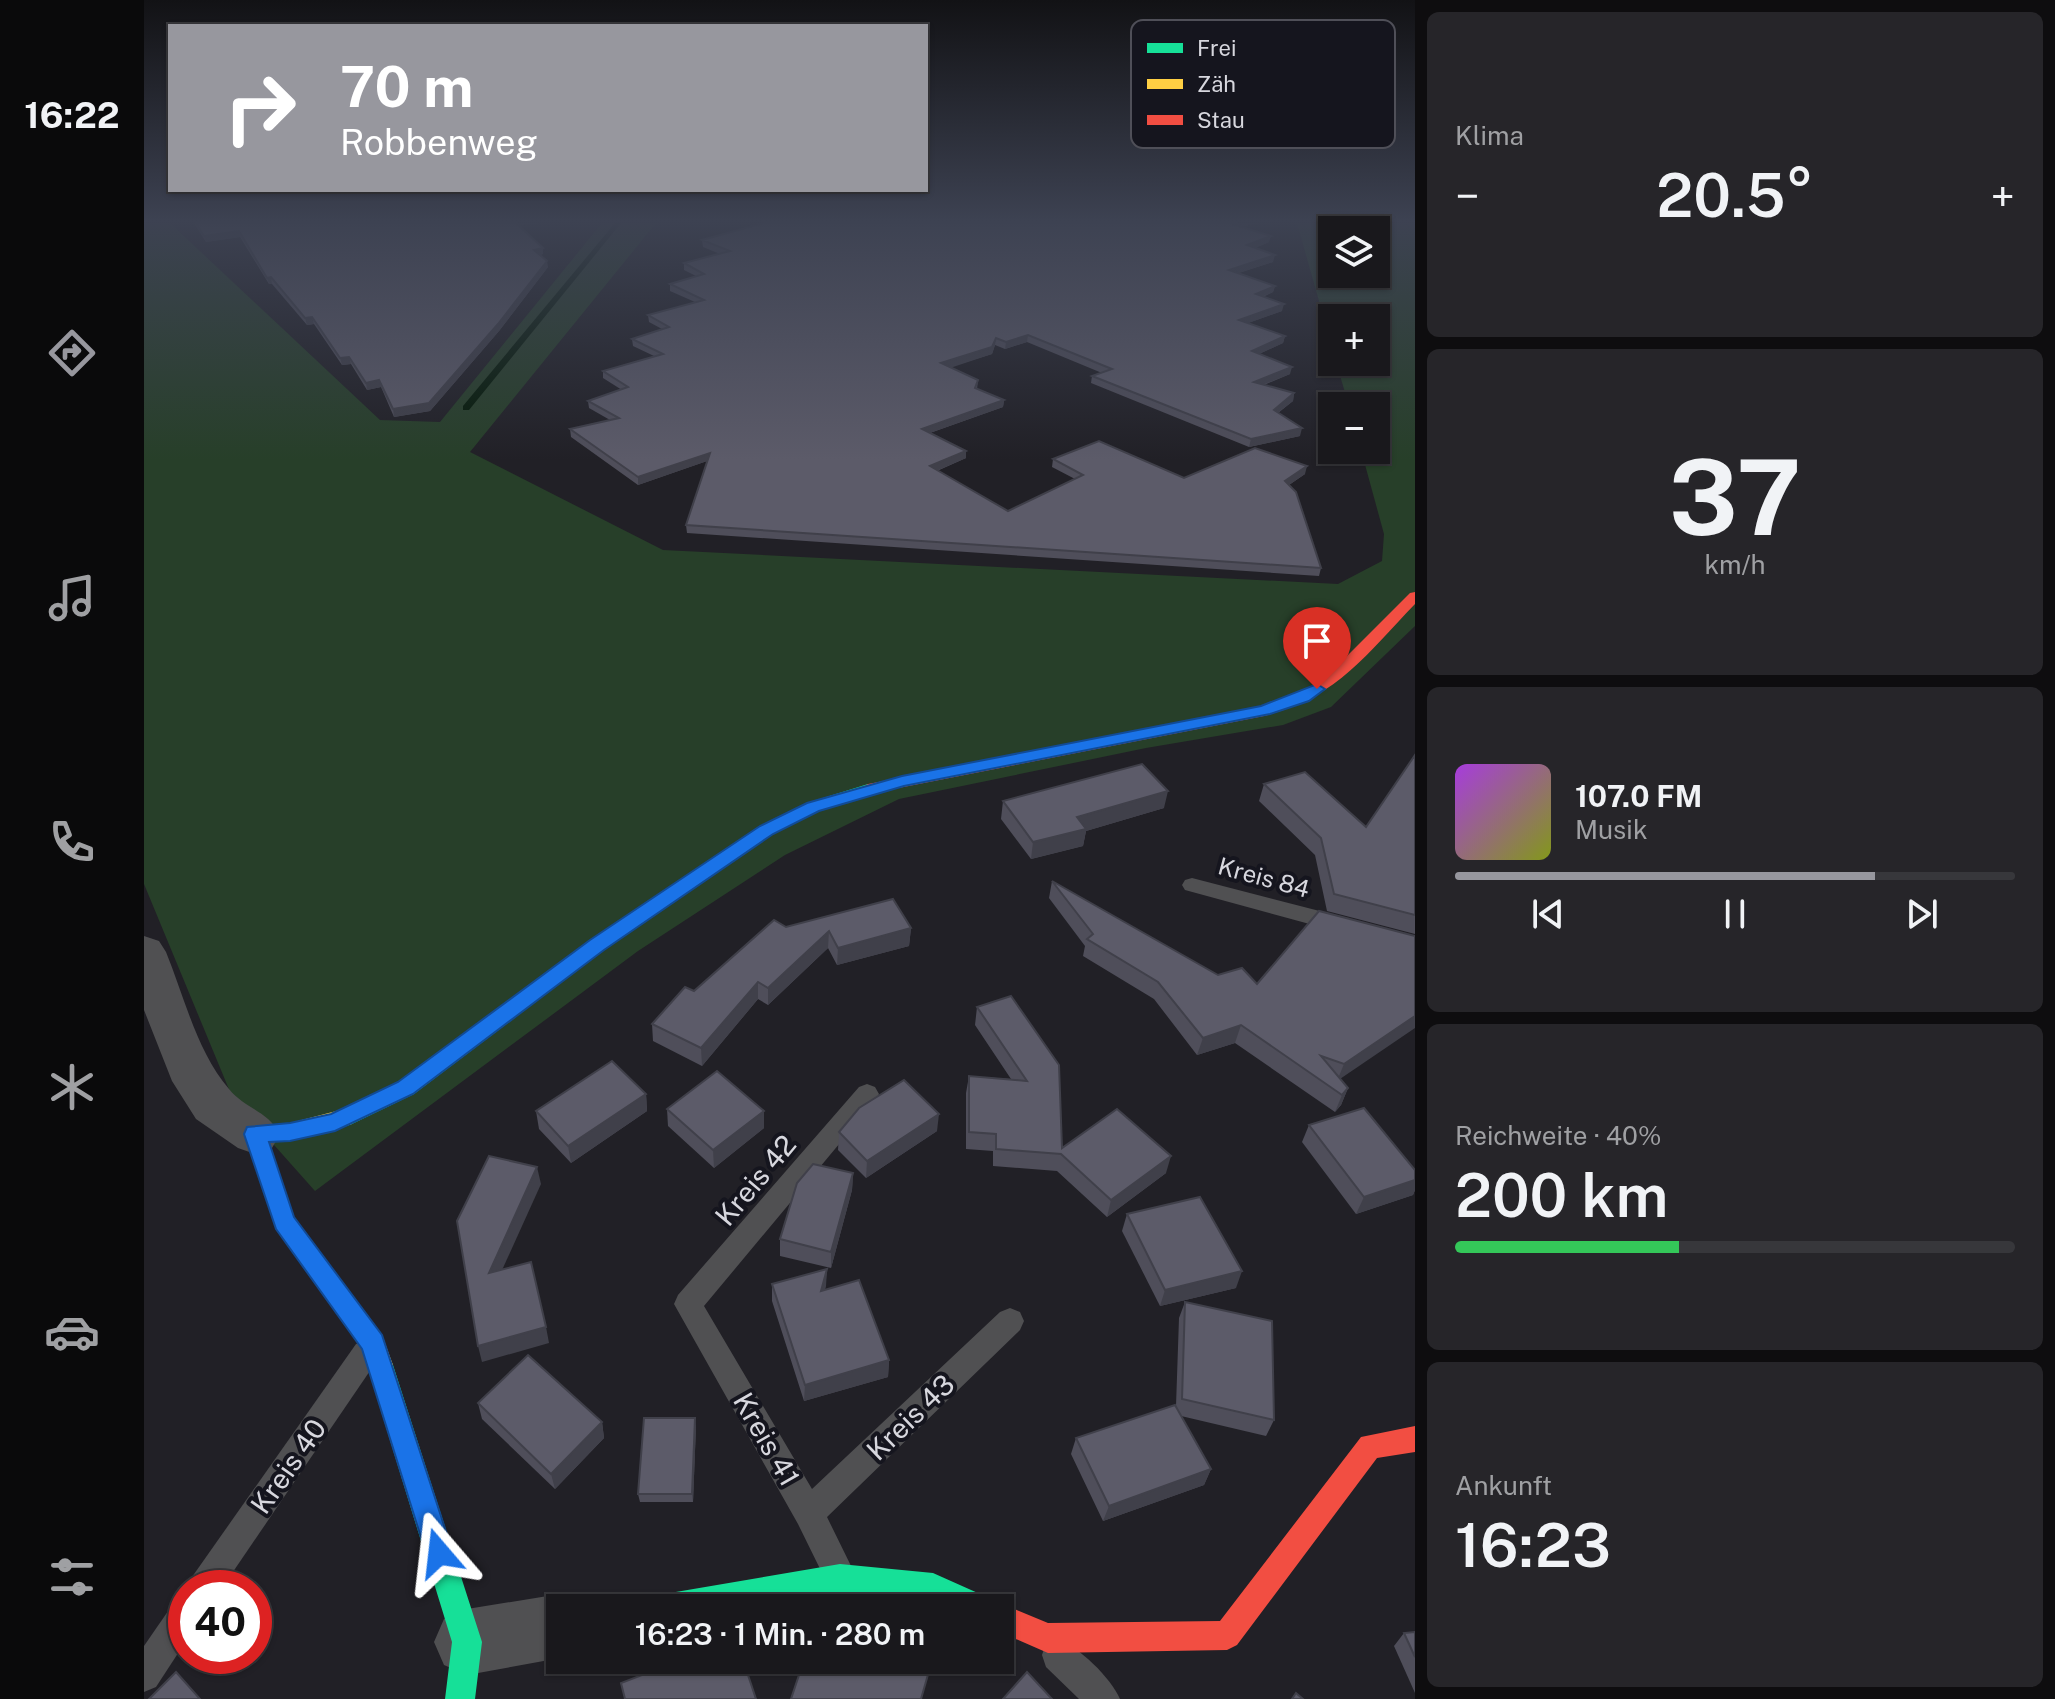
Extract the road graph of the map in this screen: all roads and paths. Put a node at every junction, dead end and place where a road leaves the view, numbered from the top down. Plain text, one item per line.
1 (1415, 596) edge
2 (1192, 885) dead end
3 (1355, 929) edge
4 (144, 952) edge
5 (867, 1094) dead end
6 (255, 1134) junction
7 (688, 1304) joint
8 (1010, 1321) dead end
9 (373, 1343) junction
10 (1415, 1439) edge
11 (809, 1513) junction
12 (215, 1570) edge
13 (840, 1578) junction
14 (746, 1594) edge
15 (948, 1594) edge
16 (1014, 1623) edge
17 (546, 1634) edge
18 (1048, 1638) junction
19 (168, 1639) edge
20 (144, 1675) edge
21 (469, 1679) edge
22 (1103, 1699) edge

1 - 6 street
2 - 3 lane, Kreis 84
4 - 6 street
5 - 7 lane, Kreis 42
6 - 9 street
7 - 11 lane, Kreis 41
8 - 11 lane, Kreis 43
9 - 12 lane, Kreis 40
9 - 21 street
10 - 18 street
11 - 13 lane, Kreis 41
13 - 14 street
13 - 15 street
16 - 18 street
17 - 21 street
18 - 22 lane
19 - 20 lane

